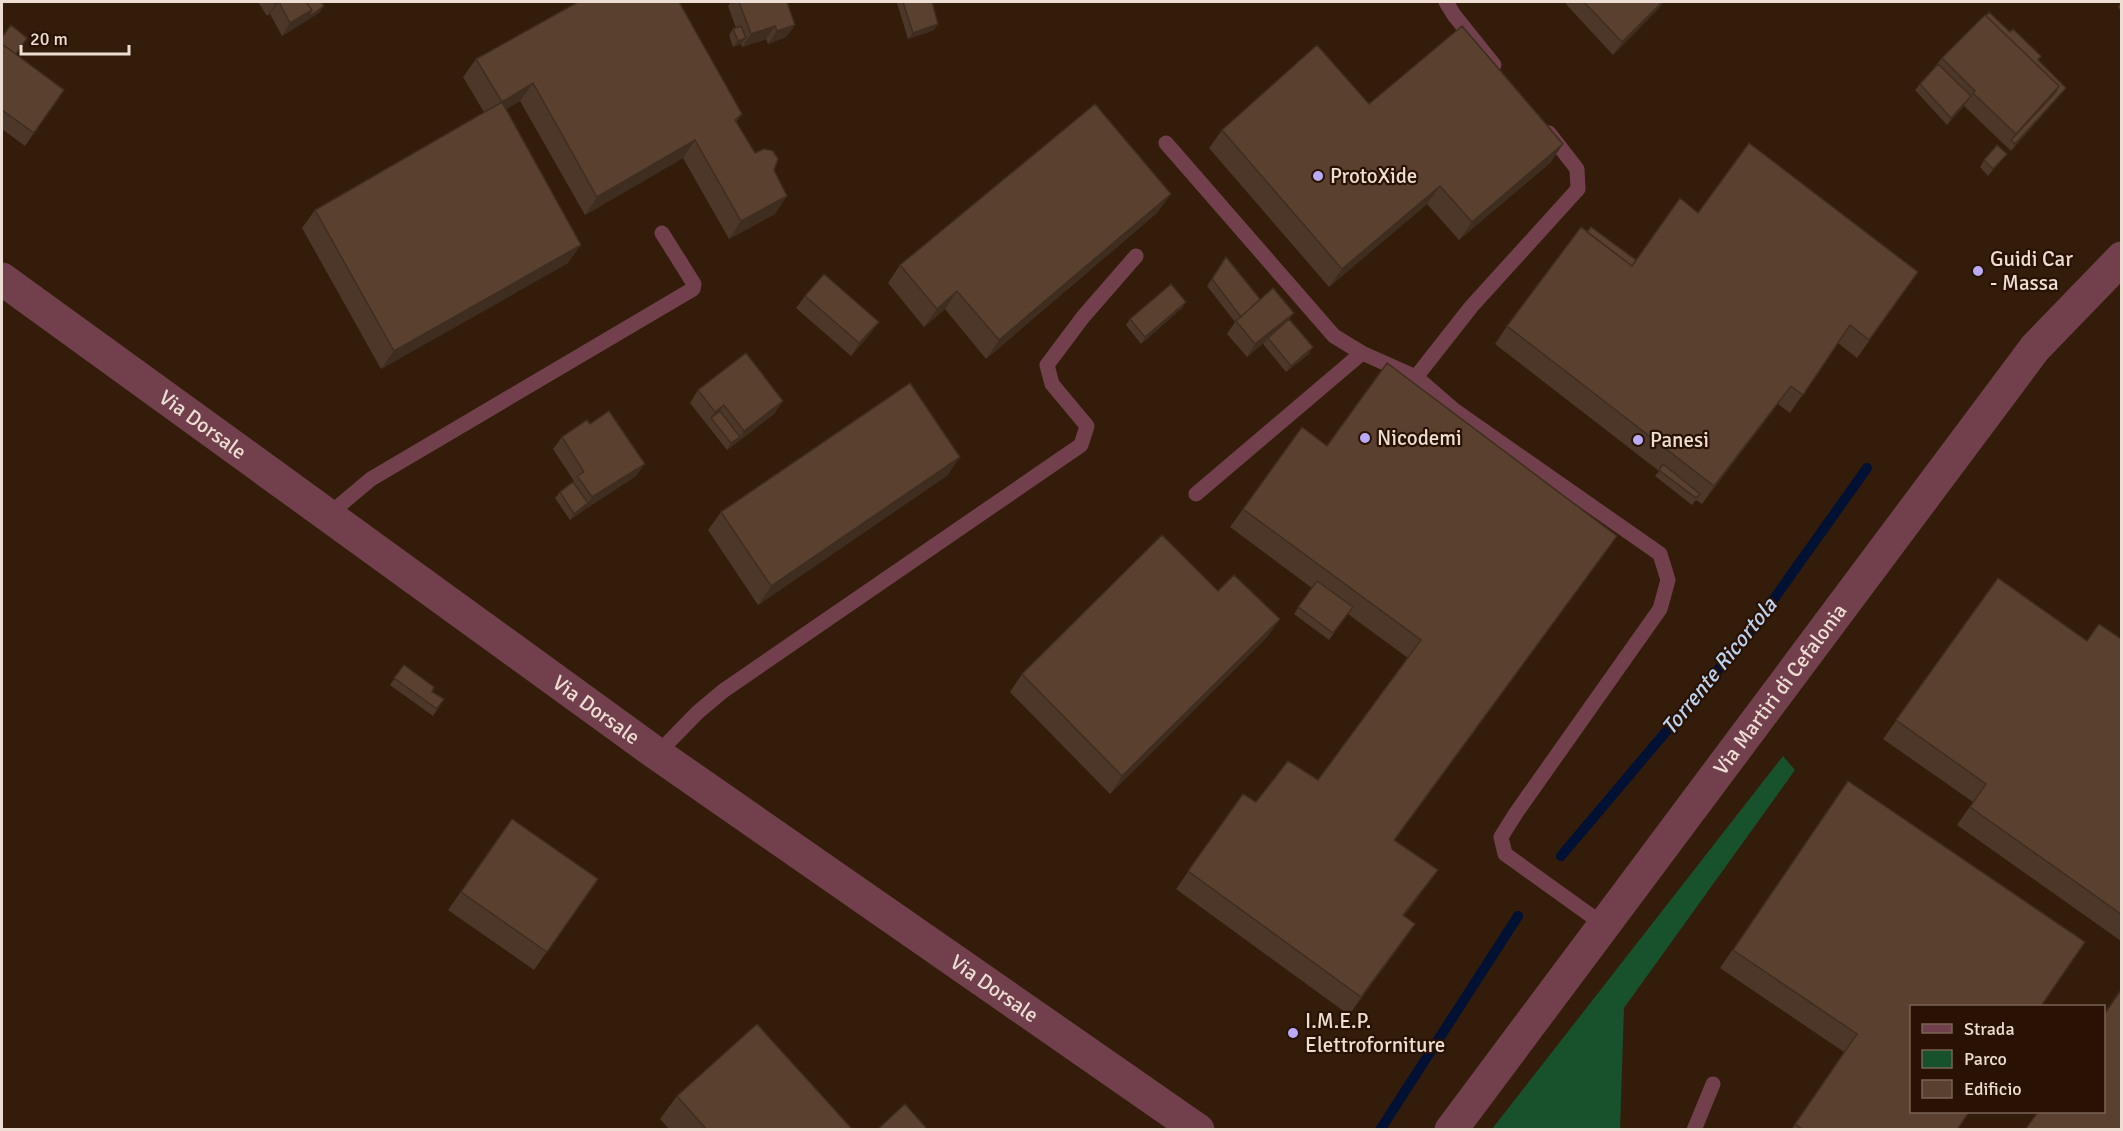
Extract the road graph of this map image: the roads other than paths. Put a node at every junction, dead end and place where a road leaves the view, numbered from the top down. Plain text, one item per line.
1 (1446, 2) edge
2 (1505, 78) edge
3 (1541, 123) edge
4 (1166, 143) dead end
5 (662, 233) dead end
6 (1136, 256) dead end
7 (2121, 258) edge
8 (2, 279) edge
9 (1362, 353) junction
10 (1416, 377) junction
11 (1196, 494) dead end
12 (327, 516) junction
13 (657, 753) junction
14 (1604, 925) junction
15 (1713, 1084) dead end
16 (1198, 1130) edge
17 (1451, 1130) edge
18 (1694, 1130) edge

1 - 2 lane
3 - 10 lane
4 - 9 lane
5 - 12 lane
6 - 13 lane
7 - 14 street, Via Martiri di Cefalonia
8 - 12 street, Via Dorsale
9 - 10 lane
9 - 11 lane
10 - 14 lane
12 - 13 street, Via Dorsale
13 - 16 street, Via Dorsale
14 - 17 street, Via Martiri di Cefalonia
15 - 18 lane

